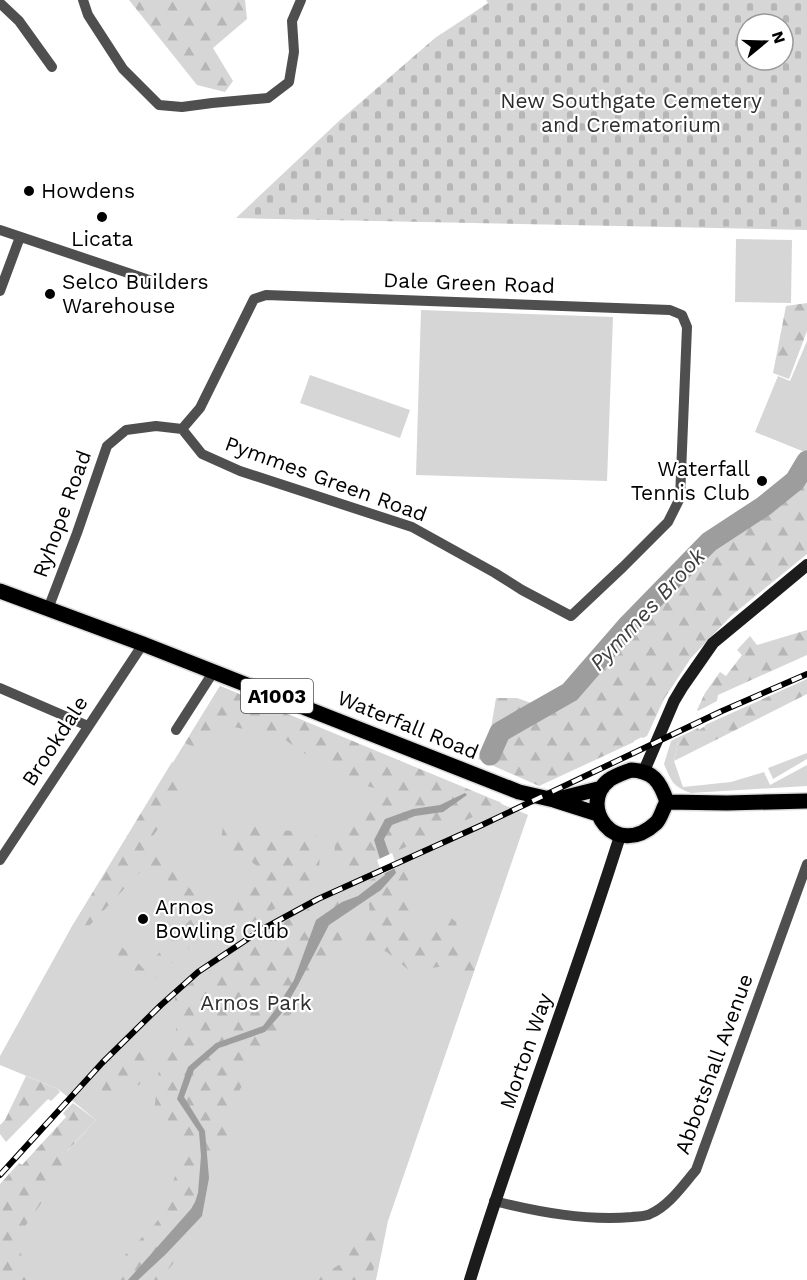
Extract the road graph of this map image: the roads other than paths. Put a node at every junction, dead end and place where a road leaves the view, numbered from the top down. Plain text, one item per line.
1 (83, 0) edge
2 (301, 0) edge
3 (0, 3) edge
4 (52, 67) dead end
5 (0, 230) edge
6 (20, 237) junction
7 (158, 283) dead end
8 (0, 291) edge
9 (682, 315) joint
10 (182, 429) junction
11 (807, 565) edge
12 (0, 591) edge
13 (48, 609) junction
14 (143, 644) junction
15 (214, 671) junction
16 (0, 688) edge
17 (88, 726) junction
18 (176, 730) dead end
19 (644, 771) junction
20 (602, 788) junction
21 (554, 800) junction
22 (807, 801) edge
23 (667, 802) junction
24 (598, 814) junction
25 (621, 836) junction
26 (0, 860) edge
27 (807, 864) edge
28 (494, 1201) junction
29 (470, 1280) edge

1 - 2 street
3 - 4 street
5 - 6 street
6 - 7 street
6 - 8 street
9 - 10 street, Dale Green Road
9 - 10 street, Pymmes Green Road
10 - 13 street, Ryhope Road
11 - 19 street
12 - 13 main road, Waterfall Road / A1003
13 - 14 main road, Waterfall Road / A1003
14 - 15 main road, Waterfall Road / A1003
14 - 17 street, Brookdale
15 - 18 street
15 - 21 main road, Waterfall Road / A1003
16 - 17 street
17 - 26 street, Brookdale
19 - 20 main road, A1003
19 - 23 main road
20 - 21 main road, Waterfall Road / A1003
20 - 24 main road
21 - 24 main road
22 - 23 main road
23 - 25 main road
24 - 25 main road
25 - 28 street, Morton Way
27 - 28 street, Abbotshall Avenue
28 - 29 street, Morton Way

